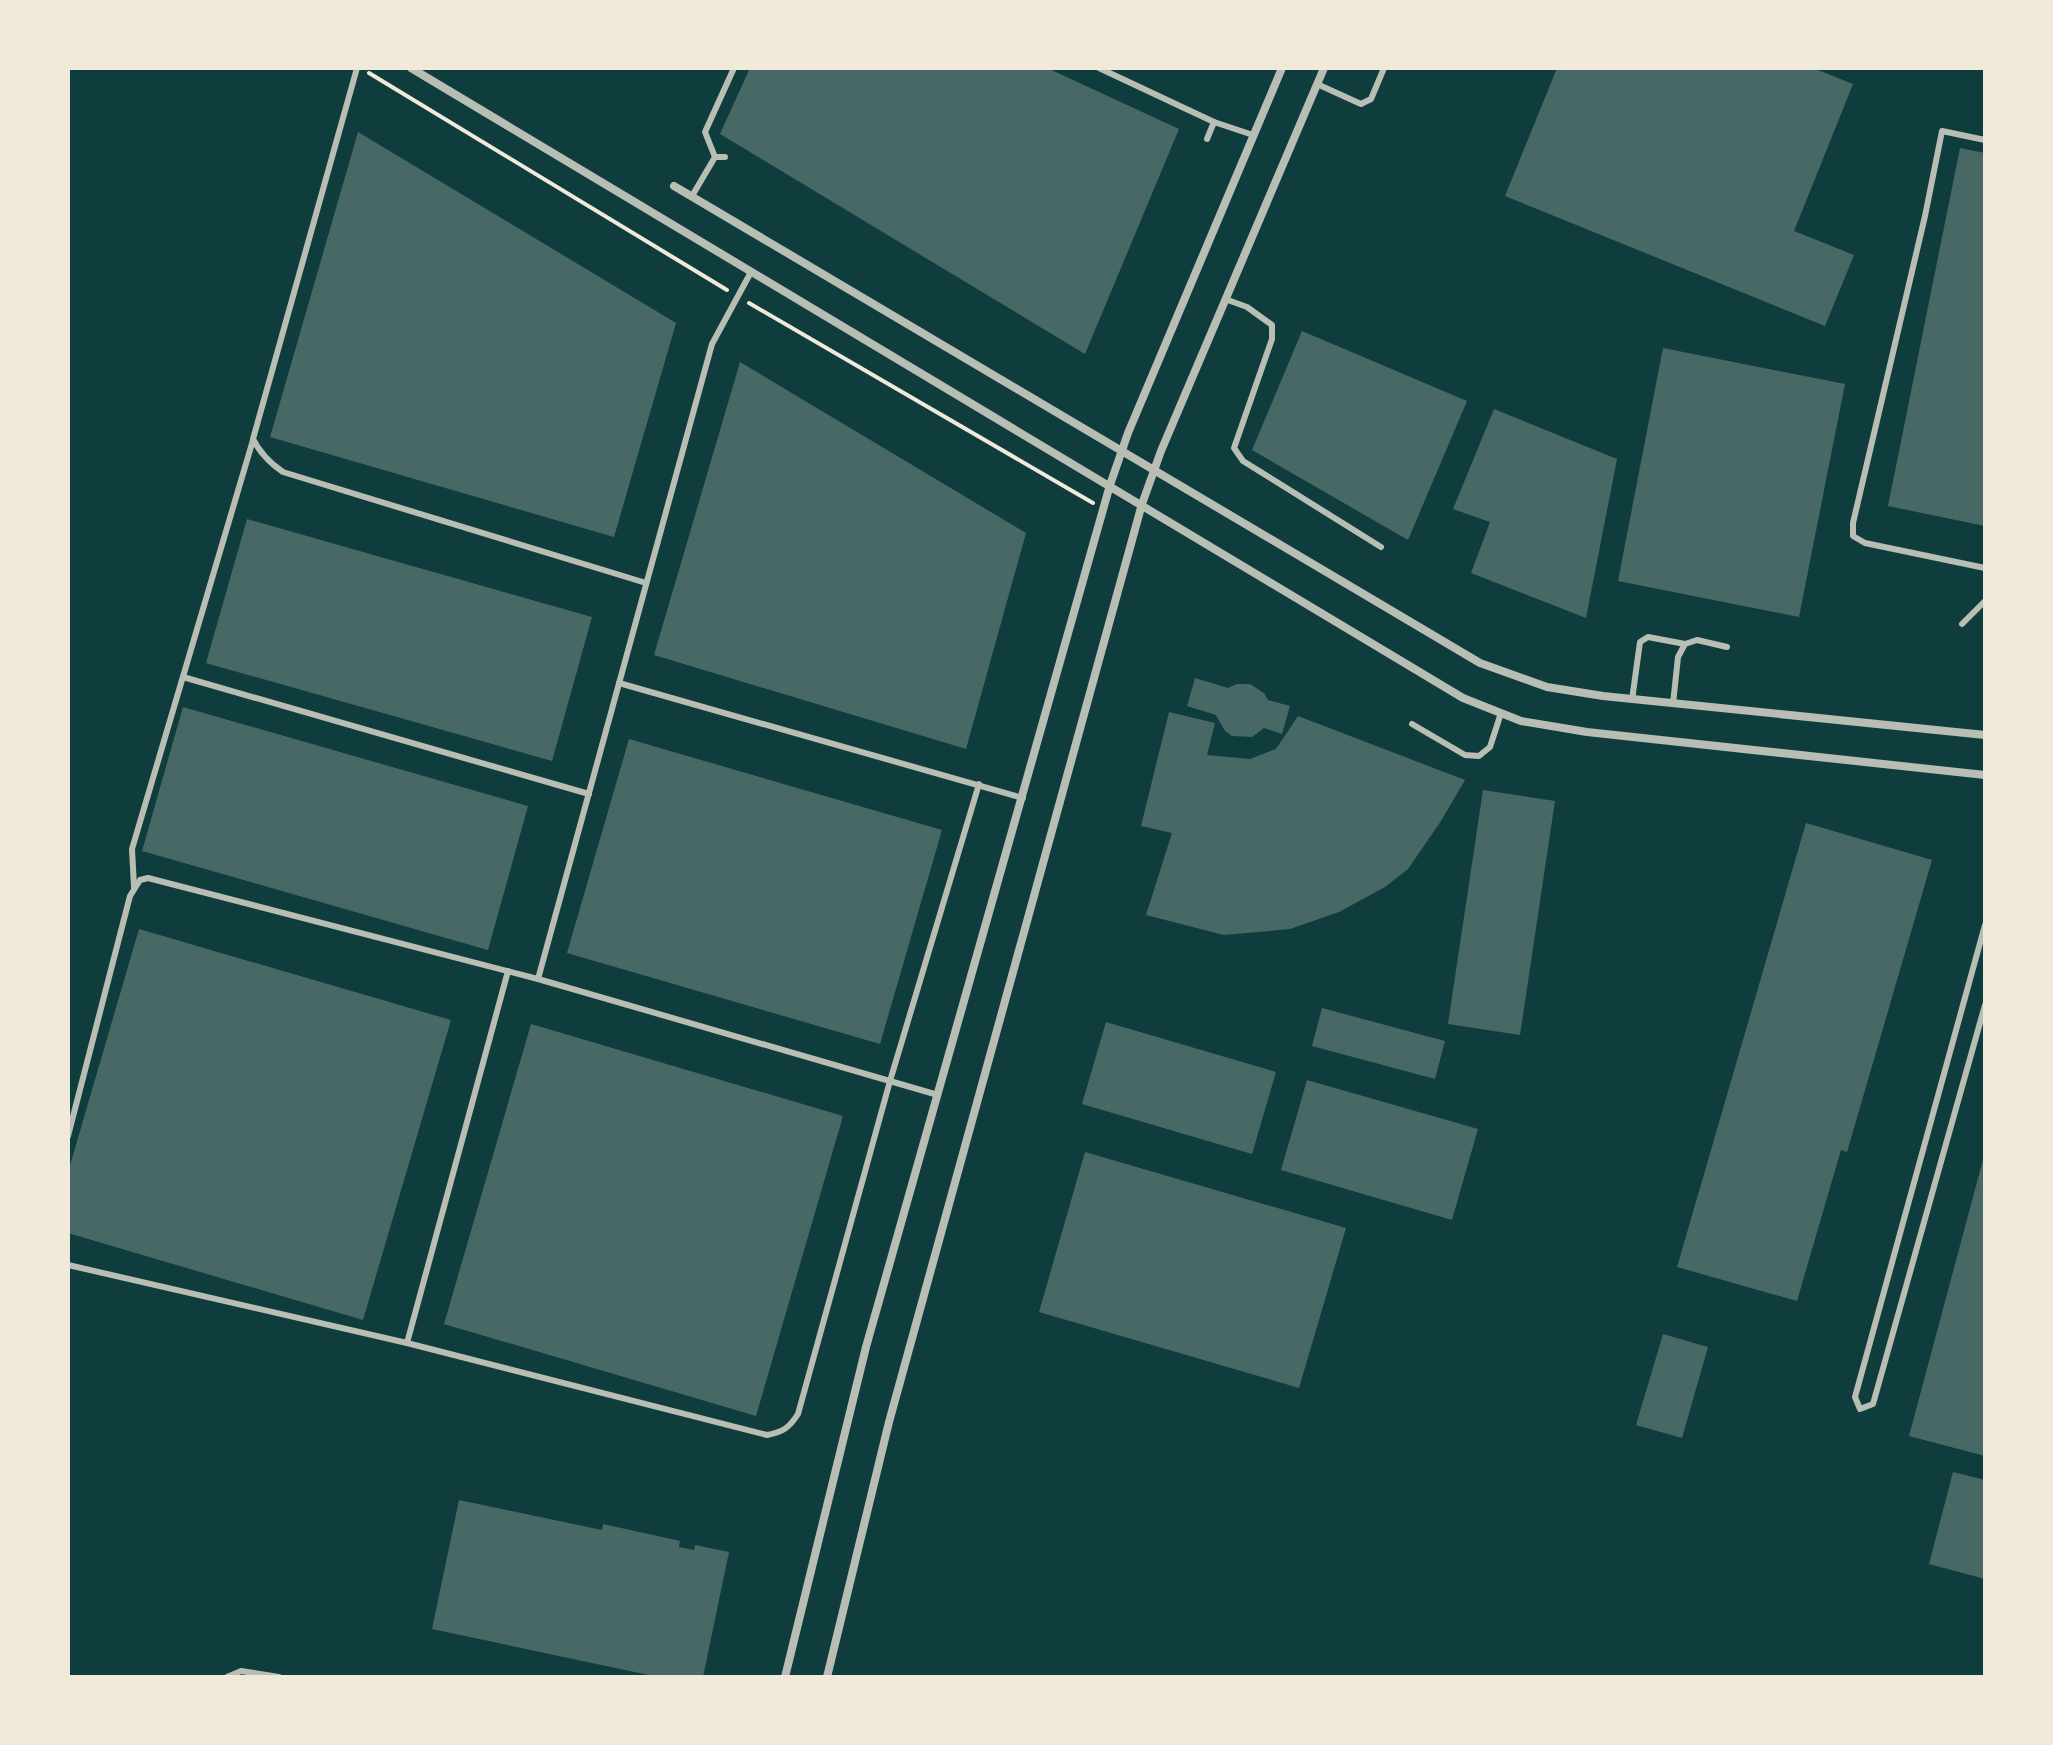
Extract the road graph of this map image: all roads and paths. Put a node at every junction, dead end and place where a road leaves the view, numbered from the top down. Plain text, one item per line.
1 (357, 68) edge
2 (411, 68) edge
3 (734, 68) edge
4 (1099, 68) edge
5 (1282, 68) edge
6 (1324, 68) edge
7 (1384, 68) edge
8 (1317, 84) junction
9 (1214, 122) junction
10 (1253, 135) junction
11 (1207, 139) dead end
12 (1985, 140) edge
13 (715, 157) junction
14 (725, 157) dead end
15 (674, 186) dead end
16 (692, 196) junction
17 (751, 272) junction
18 (1225, 299) junction
19 (253, 439) junction
20 (1122, 452) junction
21 (1153, 469) junction
22 (1110, 485) junction
23 (1142, 504) junction
24 (1381, 547) dead end
25 (1985, 568) edge
26 (646, 583) junction
27 (1985, 601) edge
28 (1962, 624) dead end
29 (1685, 644) junction
30 (1727, 647) dead end
31 (183, 677) junction
32 (619, 683) junction
33 (1632, 700) junction
34 (1673, 704) junction
35 (1501, 713) junction
36 (1412, 724) dead end
37 (1985, 735) edge
38 (1985, 775) edge
39 (979, 784) junction
40 (589, 794) junction
41 (1023, 798) junction
42 (134, 887) junction
43 (1985, 925) edge
44 (508, 971) junction
45 (538, 979) junction
46 (1985, 1005) edge
47 (890, 1081) junction
48 (938, 1095) junction
49 (68, 1136) edge
50 (68, 1265) edge
51 (407, 1343) junction
52 (227, 1677) edge
53 (279, 1677) edge
54 (785, 1677) edge
55 (827, 1677) edge

1 - 19 lane
2 - 17 street
3 - 13 lane
4 - 9 lane
5 - 10 street
6 - 8 street
7 - 8 lane
8 - 18 street
9 - 10 lane
9 - 11 lane
10 - 20 street
12 - 25 lane
13 - 14 lane
13 - 16 lane
15 - 16 street
16 - 20 street
17 - 22 street
17 - 26 lane
18 - 21 street
18 - 24 lane
19 - 26 lane
19 - 31 lane
20 - 21 street
20 - 22 street
21 - 23 street
21 - 33 street
22 - 23 street
22 - 41 street
23 - 35 street
23 - 55 street
26 - 32 lane
27 - 28 lane
29 - 30 lane
29 - 33 lane
29 - 34 lane
31 - 40 lane
31 - 42 lane
32 - 39 lane
32 - 40 lane
33 - 34 street
34 - 37 street
35 - 36 lane
35 - 38 street
39 - 41 lane
39 - 47 lane
40 - 45 lane
41 - 48 street
42 - 44 lane
42 - 49 lane
43 - 46 lane
44 - 45 lane
44 - 51 lane
45 - 47 lane
47 - 48 lane
47 - 51 lane
48 - 54 street
50 - 51 lane
52 - 53 lane

